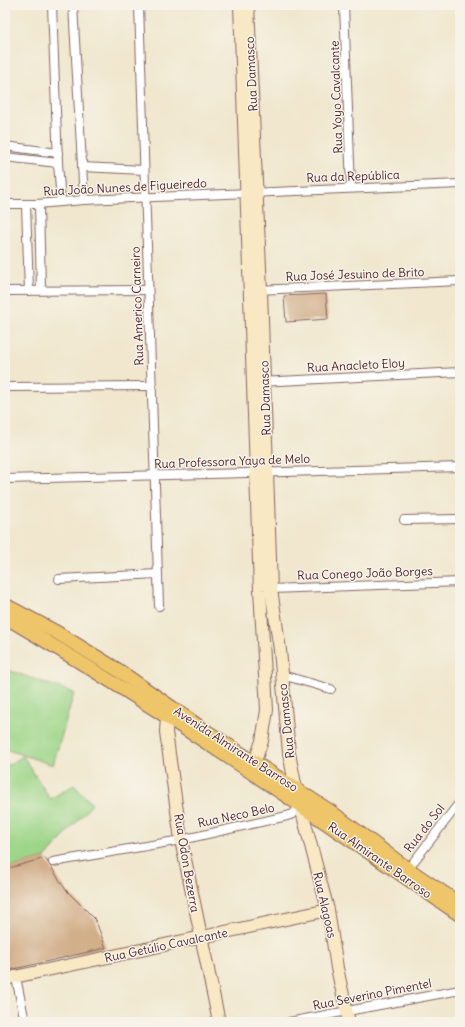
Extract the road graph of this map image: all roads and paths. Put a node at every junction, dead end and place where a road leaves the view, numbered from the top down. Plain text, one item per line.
1 (52, 5) edge
2 (73, 5) edge
3 (139, 5) edge
4 (240, 5) edge
5 (248, 5) edge
6 (344, 5) edge
7 (5, 146) edge
8 (58, 153) junction
9 (5, 157) edge
10 (58, 163) junction
11 (82, 167) junction
12 (144, 170) junction
13 (460, 184) edge
14 (351, 188) junction
15 (252, 193) junction
16 (146, 199) junction
17 (84, 200) junction
18 (61, 202) junction
19 (5, 204) edge
20 (39, 204) junction
21 (26, 205) junction
22 (460, 281) edge
23 (41, 290) junction
24 (148, 290) junction
25 (256, 290) junction
26 (5, 291) edge
27 (29, 291) junction
28 (460, 372) edge
29 (259, 382) junction
30 (151, 386) junction
31 (5, 387) edge
32 (460, 467) edge
33 (262, 472) junction
34 (154, 476) junction
35 (5, 479) edge
36 (460, 519) edge
37 (404, 520) dead end
38 (158, 574) junction
39 (59, 579) dead end
40 (460, 582) edge
41 (271, 589) junction
42 (5, 605) edge
43 (159, 606) dead end
44 (5, 617) edge
45 (282, 675) junction
46 (331, 689) dead end
47 (182, 713) junction
48 (167, 717) junction
49 (255, 761) junction
50 (296, 789) junction
51 (460, 802) edge
52 (300, 804) junction
53 (181, 840) junction
54 (53, 862) dead end
55 (408, 869) junction
56 (460, 904) edge
57 (328, 910) junction
58 (460, 915) edge
59 (201, 938) junction
60 (10, 978) edge
61 (460, 990) edge
62 (348, 1017) edge
63 (25, 1022) edge
64 (220, 1022) edge
65 (289, 1022) edge

1 - 8 street
2 - 11 street
3 - 12 street, Rua Americo Carneiro
4 - 15 street, Rua Damasco
5 - 15 street, Rua Damasco
6 - 14 street, Rua Yoyo Cavalcante
7 - 8 street
8 - 10 street
9 - 10 street
10 - 18 street
11 - 12 street
11 - 17 street
12 - 16 street, Rua Americo Carneiro
13 - 14 street, Rua da República
14 - 15 street, Rua da República
15 - 16 street, Rua João Nunes de Figueiredo
15 - 25 street, Rua Damasco
16 - 17 street, Rua João Nunes de Figueiredo
16 - 24 street, Rua Americo Carneiro
17 - 18 street, Rua João Nunes de Figueiredo
18 - 20 street, Rua João Nunes de Figueiredo
19 - 21 street, Rua João Nunes de Figueiredo
20 - 21 street, Rua João Nunes de Figueiredo
20 - 23 street
21 - 27 street
22 - 25 street, Rua José Jesuino de Brito
23 - 24 street
23 - 27 street
24 - 30 street, Rua Americo Carneiro
25 - 29 street, Rua Damasco
26 - 27 street
28 - 29 street, Rua Anacleto Eloy
29 - 33 street, Rua Damasco
30 - 31 street
30 - 34 street, Rua Americo Carneiro
32 - 33 street, Rua Professora Yaya de Melo
33 - 34 street, Rua Professora Yaya de Melo
33 - 41 street, Rua Damasco
33 - 49 street, Rua Damasco
34 - 35 street, Rua Professora Yaya de Melo
34 - 38 street, Rua Americo Carneiro
36 - 37 street
38 - 39 street
38 - 43 street, Rua Americo Carneiro
40 - 41 street, Rua Conego João Borges
41 - 45 street, Rua Damasco
42 - 47 main road, Avenida Almirante Barroso
44 - 48 main road, Avenida Almirante Barroso
45 - 46 street
45 - 50 street, Rua Damasco
47 - 48 street
47 - 49 main road, Avenida Almirante Barroso
48 - 52 main road, Avenida Almirante Barroso
48 - 53 street, Rua Odon Bezerra
49 - 50 main road, Avenida Almirante Barroso
50 - 52 street, Rua Alagoas
50 - 55 main road, Avenida Almirante Barroso
51 - 55 street, Rua do Sol
52 - 53 street, Rua Neco Belo
52 - 57 street, Rua Alagoas
52 - 58 main road, Rua Almirante Barroso
53 - 54 street, Rua Neco Belo
53 - 59 street, Rua Odon Bezerra
55 - 56 main road, Avenida Almirante Barroso
57 - 59 street, Rua Getúlio Cavalcante
57 - 62 street, Rua Alagoas
59 - 60 street, Rua Getúlio Cavalcante
59 - 64 street, Rua Odon Bezerra
60 - 63 street
61 - 62 street, Rua Severino Pimentel
62 - 65 street, Rua Severino Pimentel

